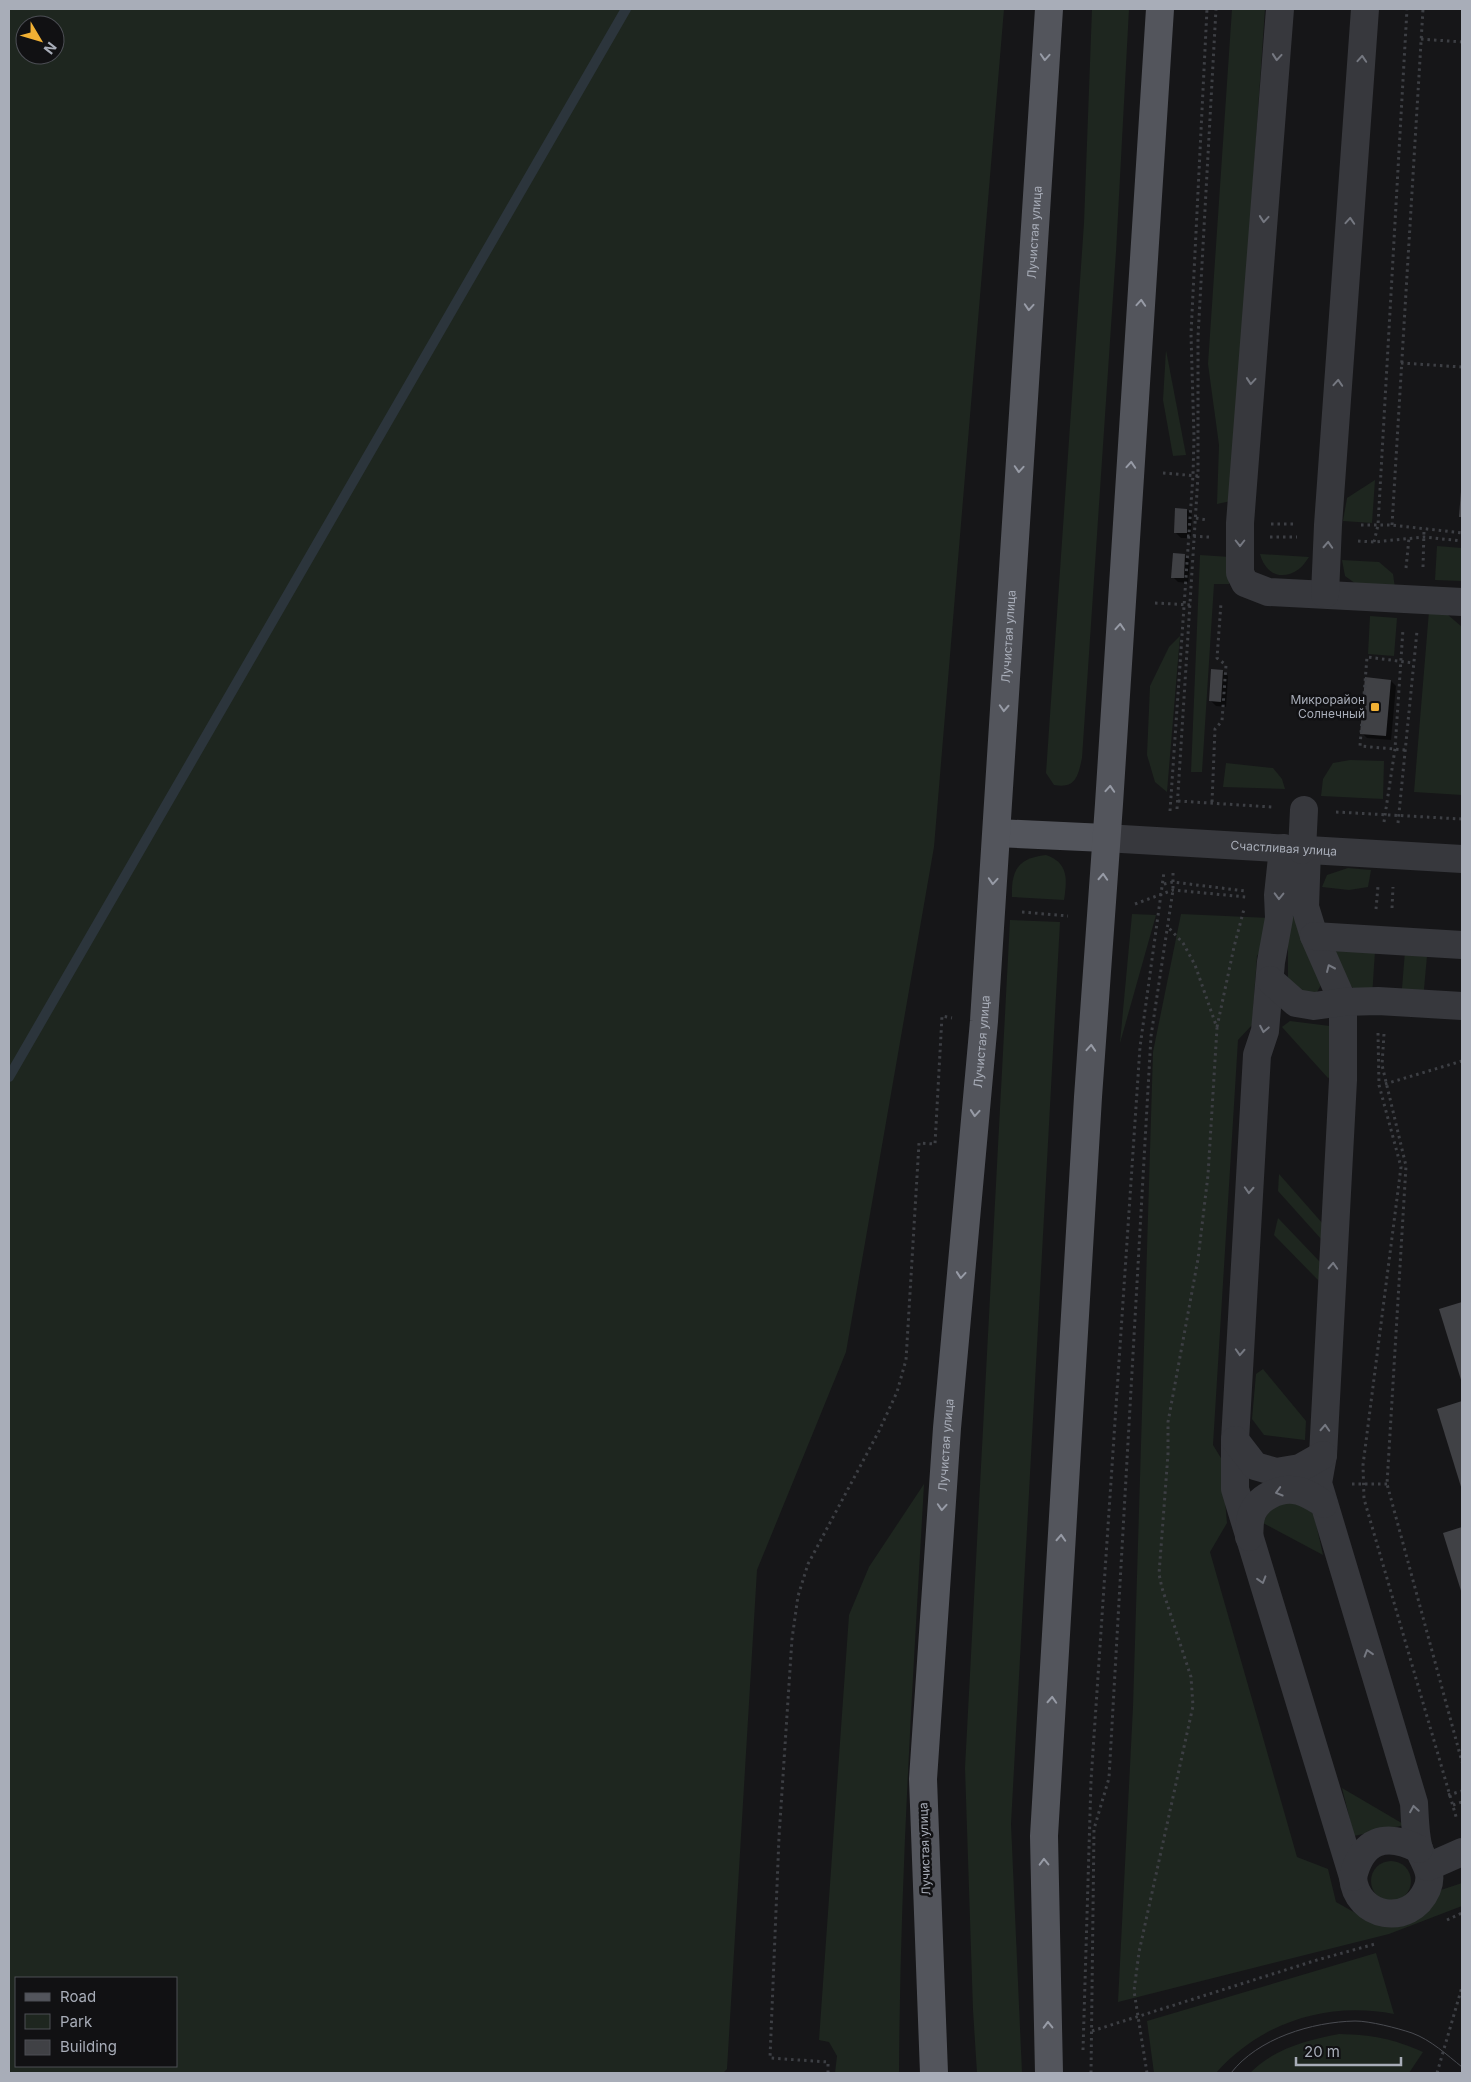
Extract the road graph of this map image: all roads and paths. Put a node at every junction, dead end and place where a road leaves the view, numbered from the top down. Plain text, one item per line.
1 (1049, 9) edge
2 (1160, 9) edge
3 (1207, 9) edge
4 (1216, 9) edge
5 (1280, 9) edge
6 (1365, 9) edge
7 (1407, 9) edge
8 (1423, 9) edge
9 (1422, 39) junction
10 (1462, 42) edge
11 (1401, 363) junction
12 (1462, 367) edge
13 (1164, 473) dead end
14 (1193, 475) junction
15 (1198, 476) junction
16 (1392, 525) dead end
17 (1424, 530) dead end
18 (1409, 538) dead end
19 (1374, 542) dead end
20 (1256, 587) junction
21 (1325, 594) junction
22 (1412, 599) junction
23 (1462, 602) edge
24 (1155, 603) dead end
25 (1185, 605) junction
26 (1192, 605) junction
27 (1401, 661) junction
28 (1413, 663) junction
29 (1395, 749) junction
30 (1405, 750) junction
31 (1212, 802) dead end
32 (1304, 810) dead end
33 (996, 833) junction
34 (1105, 838) junction
35 (1171, 842) junction
36 (1297, 849) junction
37 (1388, 855) junction
38 (1462, 859) edge
39 (1248, 898) dead end
40 (991, 909) junction
41 (1100, 916) junction
42 (1167, 926) junction
43 (1314, 936) junction
44 (1384, 939) junction
45 (1462, 945) edge
46 (1270, 980) junction
47 (1343, 1002) junction
48 (1382, 1002) junction
49 (1462, 1006) edge
50 (957, 1018) dead end
51 (1217, 1028) junction
52 (1462, 1060) edge
53 (1385, 1084) junction
54 (1235, 1440) junction
55 (1323, 1455) junction
56 (1324, 1504) junction
57 (1249, 1540) junction
58 (1462, 1762) edge
59 (1462, 1802) edge
60 (1453, 1805) junction
61 (1458, 1823) dead end
62 (1462, 1852) edge
63 (1424, 1858) junction
64 (1353, 1877) junction
65 (1462, 1913) edge
66 (1444, 1921) dead end
67 (1381, 1943) dead end
68 (1462, 1987) edge
69 (1138, 2016) junction
70 (1092, 2031) junction
71 (1083, 2054) dead end
72 (828, 2073) edge
73 (934, 2073) edge
74 (1049, 2073) edge
75 (1091, 2073) edge
76 (1146, 2073) edge
77 (1437, 2073) edge

1 -> 33 main road, Лучистая улица
34 -> 2 main road
3 - 14 path
4 - 15 path
5 -> 20 street
21 -> 6 street
7 - 19 path
8 - 9 path
9 - 10 path
9 - 11 path
11 - 12 path
11 - 16 path
13 - 14 path
14 - 15 path
14 - 25 path
15 - 26 path
17 - 22 path
18 - 22 path
20 - 21 street
20 - 31 path
21 - 22 street
22 - 23 street
22 - 27 path
22 - 28 path
24 - 25 path
25 - 26 path
25 - 35 path
26 - 35 path
27 - 28 path
27 - 29 path
27 - 29 path
28 - 30 path
29 - 30 path
29 - 37 path
30 - 37 path
32 - 36 street
33 - 34 main road
33 -> 40 main road, Лучистая улица
34 - 35 street, Счастливая улица
41 -> 34 main road
35 - 36 street, Счастливая улица
35 - 42 path
35 - 71 path
36 - 37 street, Счастливая улица
36 - 43 street
36 -> 46 street
37 - 38 street, Счастливая улица
37 - 44 path
37 - 44 path
39 - 51 path
40 - 41 path
40 -> 73 main road, Лучистая улица
74 -> 41 main road
42 - 51 path
42 - 70 path
43 - 44 street
47 -> 43 street
44 - 45 street
46 - 47 street
46 -> 54 street
47 - 48 street
55 -> 47 street
48 - 49 street
48 - 53 path
48 - 60 path
50 - 72 path
51 - 69 path
52 - 53 path
53 - 58 path
54 - 55 street
54 - 57 street
55 - 56 street
56 -> 57 street
63 -> 56 street
57 -> 64 street
59 - 60 path
60 - 61 path
62 - 63 street
63 - 64 street
63 - 64 street
65 - 66 path
67 - 69 path
68 - 77 path
69 - 70 path
69 - 76 path
70 - 75 path

